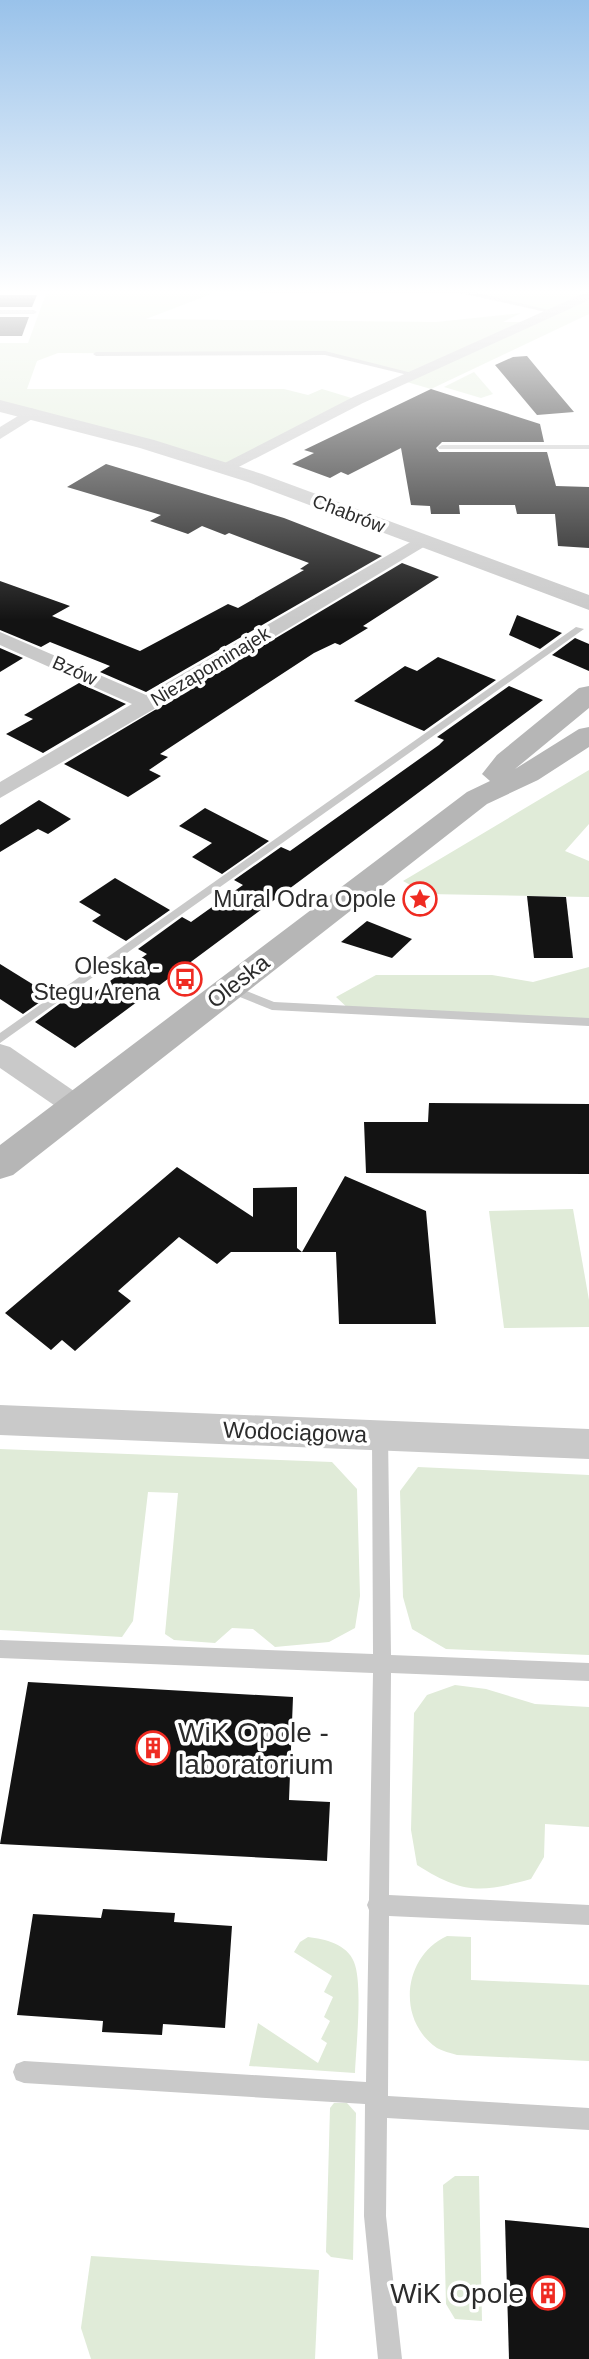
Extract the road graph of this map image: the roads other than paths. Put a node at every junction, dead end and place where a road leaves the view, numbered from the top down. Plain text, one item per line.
1 (360, 400) edge
2 (0, 406) edge
3 (31, 413) junction
4 (0, 434) edge
5 (442, 447) dead end
6 (589, 447) edge
7 (223, 468) junction
8 (421, 541) junction
9 (474, 562) junction
10 (589, 603) edge
11 (584, 624) edge
12 (0, 638) edge
13 (589, 694) edge
14 (149, 704) junction
15 (589, 735) edge
16 (0, 790) edge
17 (477, 798) junction
18 (229, 988) junction
19 (589, 1022) edge
20 (0, 1039) edge
21 (0, 1054) edge
22 (77, 1107) junction
23 (0, 1166) edge
24 (0, 1420) edge
25 (380, 1435) junction
26 (589, 1444) edge
27 (0, 1649) edge
28 (382, 1666) junction
29 (589, 1672) edge
30 (377, 1905) junction
31 (589, 1915) edge
32 (24, 2072) dead end
33 (376, 2100) junction
34 (589, 2119) edge
35 (390, 2359) edge

1 - 7 street
2 - 3 street, Chabrów
3 - 4 street
3 - 7 street, Chabrów
5 - 6 lane
7 - 8 street, Chabrów
8 - 9 street, Chabrów
8 - 14 street, Niezapominajek
9 - 10 street, Chabrów
9 - 11 street, Chabrów
11 - 20 lane
12 - 14 street, Bzów
13 - 17 main road, Oleska
14 - 16 street, Niezapominajek
15 - 17 main road, Oleska
17 - 18 main road, Oleska
18 - 19 lane
18 - 22 main road, Oleska
21 - 22 street
22 - 23 main road, Oleska
24 - 25 street, Wodociągowa
25 - 26 street, Wodociągowa
25 - 28 lane
27 - 28 lane
28 - 29 lane
28 - 30 lane
30 - 31 lane
30 - 33 lane
32 - 33 lane
33 - 34 lane
33 - 35 lane

